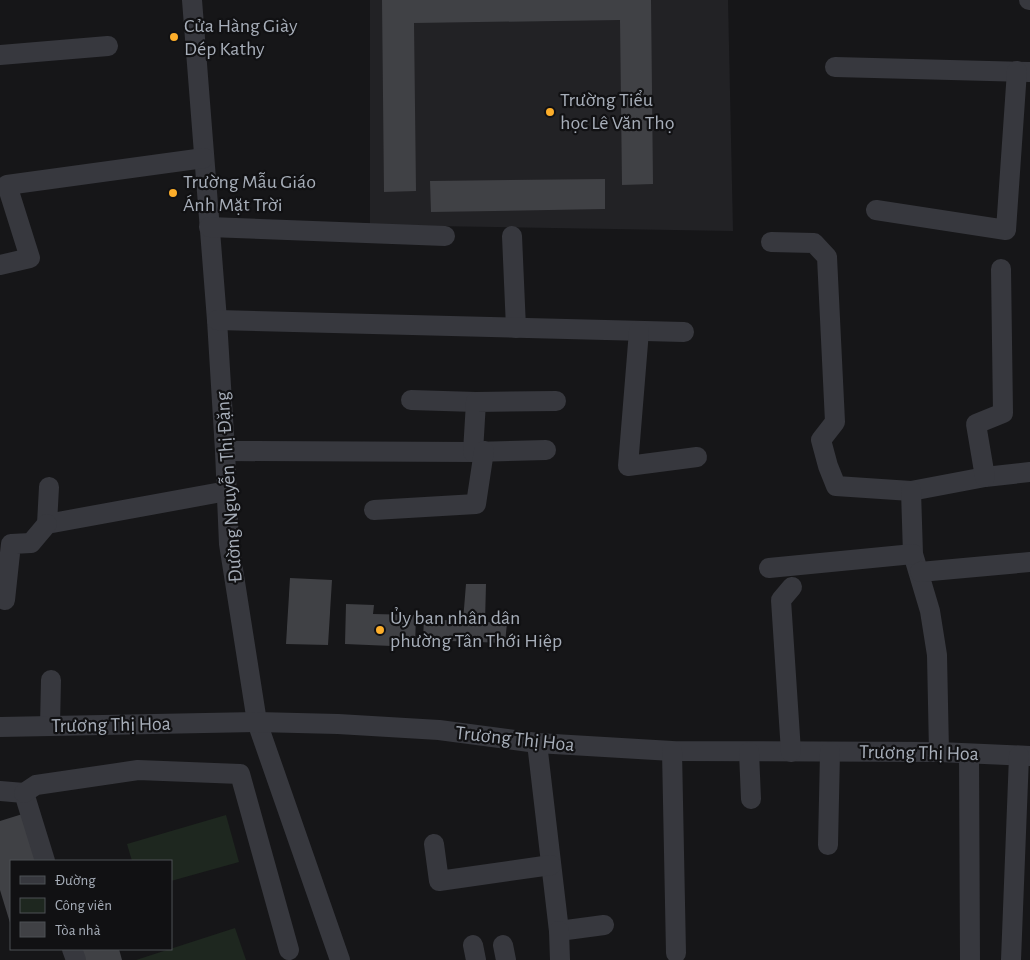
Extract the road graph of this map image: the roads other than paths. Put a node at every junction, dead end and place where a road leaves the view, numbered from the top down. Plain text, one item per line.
1 (192, 0) edge
2 (108, 46) dead end
3 (0, 55) edge
4 (835, 67) dead end
5 (1024, 72) edge
6 (204, 158) junction
7 (876, 210) dead end
8 (209, 227) junction
9 (445, 236) dead end
10 (512, 236) dead end
11 (771, 242) dead end
12 (0, 265) edge
13 (1001, 269) dead end
14 (217, 320) junction
15 (516, 328) junction
16 (640, 331) junction
17 (684, 332) dead end
18 (411, 400) dead end
19 (556, 401) dead end
20 (476, 402) junction
21 (226, 450) junction
22 (546, 450) dead end
23 (478, 451) junction
24 (697, 457) dead end
25 (1030, 472) edge
26 (984, 477) junction
27 (49, 487) dead end
28 (911, 490) junction
29 (227, 491) junction
30 (374, 510) dead end
31 (47, 524) junction
32 (1030, 562) edge
33 (917, 563) junction
34 (769, 568) dead end
35 (792, 588) dead end
36 (5, 600) dead end
37 (52, 680) dead end
38 (258, 722) junction
39 (50, 726) junction
40 (0, 727) edge
41 (536, 743) junction
42 (672, 751) junction
43 (749, 752) junction
44 (791, 752) junction
45 (830, 752) junction
46 (939, 752) junction
47 (969, 754) junction
48 (1025, 756) edge
49 (0, 791) edge
50 (24, 793) junction
51 (751, 799) dead end
52 (434, 844) dead end
53 (828, 845) dead end
54 (46, 860) edge
55 (551, 865) junction
56 (604, 925) dead end
57 (558, 930) junction
58 (288, 950) dead end
59 (676, 953) dead end
60 (340, 960) edge
61 (560, 960) edge
62 (970, 960) edge
63 (1011, 960) edge

1 - 6 street, Đường Nguyễn Thị Đặng
2 - 3 street
4 - 5 street
5 - 7 street
6 - 8 street, Đường Nguyễn Thị Đặng
6 - 12 street
8 - 9 street
8 - 14 street, Đường Nguyễn Thị Đặng
10 - 15 street
11 - 28 street
13 - 26 street
14 - 15 street
14 - 21 street, Đường Nguyễn Thị Đặng
15 - 16 street
16 - 17 street
16 - 24 street
18 - 20 street
19 - 20 street
20 - 23 street
21 - 23 street
21 - 29 street, Đường Nguyễn Thị Đặng
22 - 23 street
23 - 30 street
25 - 26 street
26 - 28 street
27 - 31 street
28 - 33 street
29 - 31 street
29 - 38 street, Đường Nguyễn Thị Đặng
31 - 36 street
32 - 33 street
33 - 34 street
33 - 46 street
35 - 44 street
37 - 39 street
38 - 39 street, Trương Thị Hoa
38 - 41 street, Trương Thị Hoa
38 - 60 street, Đường Nguyễn Thị Đặng
39 - 40 street, Trương Thị Hoa
41 - 42 street, Trương Thị Hoa
41 - 55 street
42 - 43 street, Trương Thị Hoa
42 - 59 street
43 - 44 street, Trương Thị Hoa
43 - 51 street
44 - 45 street, Trương Thị Hoa
45 - 46 street, Trương Thị Hoa
45 - 53 street
46 - 47 street, Trương Thị Hoa
47 - 48 street, Trương Thị Hoa
47 - 62 street
48 - 63 street
49 - 50 street
50 - 54 street
50 - 58 street
52 - 55 street
55 - 57 street
56 - 57 street
57 - 61 street

